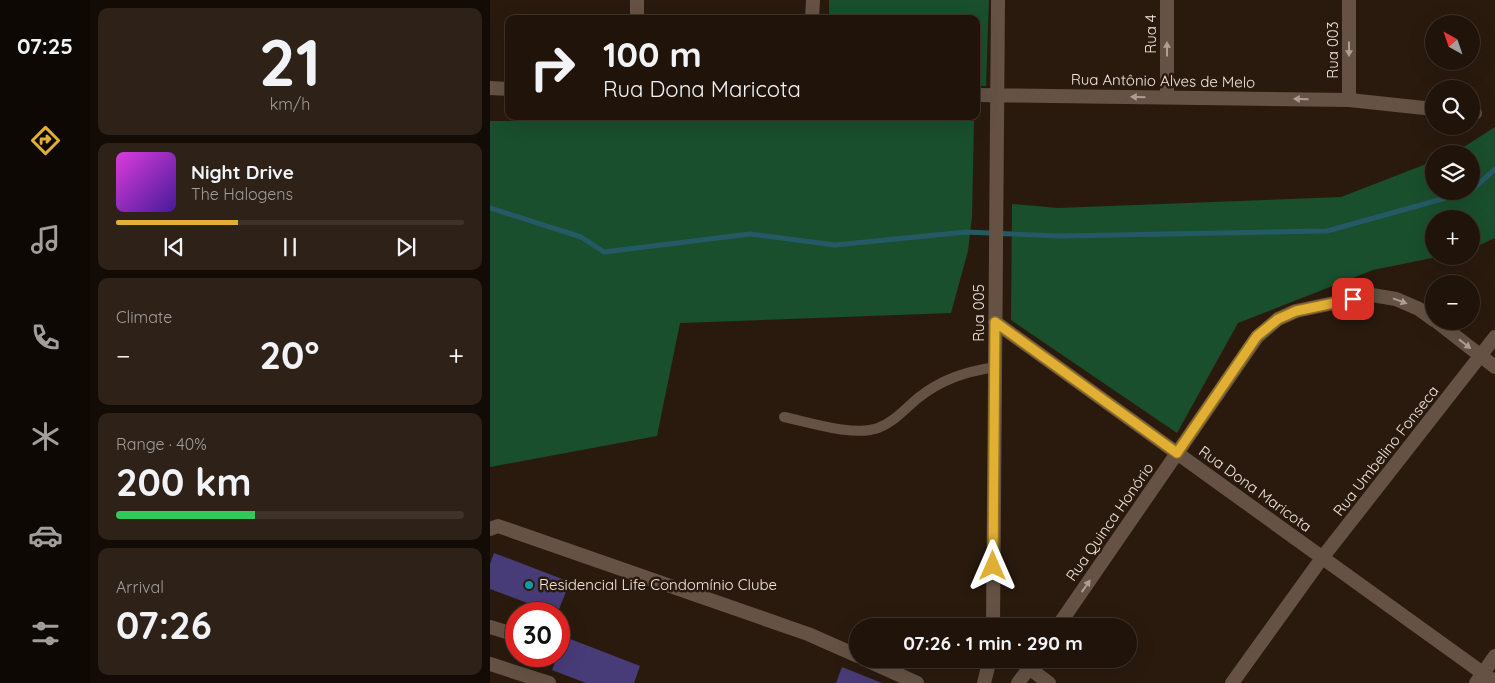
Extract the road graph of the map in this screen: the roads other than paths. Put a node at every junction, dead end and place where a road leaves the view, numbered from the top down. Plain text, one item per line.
1 (637, 0) edge
2 (813, 0) edge
3 (998, 0) edge
4 (1167, 0) edge
5 (1349, 0) edge
6 (637, 15) edge
7 (812, 15) edge
8 (490, 88) edge
9 (505, 89) edge
10 (980, 95) edge
11 (997, 95) junction
12 (1167, 97) junction
13 (1349, 100) junction
14 (1425, 108) edge
15 (1425, 313) edge
16 (995, 322) junction
17 (1446, 330) edge
18 (1495, 338) edge
19 (1481, 357) junction
20 (1495, 366) edge
21 (995, 367) junction
22 (784, 417) dead end
23 (1177, 453) junction
24 (490, 529) edge
25 (1322, 558) junction
26 (993, 618) edge
27 (1064, 618) edge
28 (490, 627) edge
29 (505, 632) edge
30 (849, 652) edge
31 (1495, 656) edge
32 (490, 664) edge
33 (884, 668) edge
34 (988, 668) edge
35 (1029, 668) edge
36 (1036, 668) edge
37 (1480, 678) edge
38 (1495, 682) edge
39 (549, 683) edge
40 (917, 683) edge
41 (984, 683) edge
42 (1018, 683) edge
43 (1049, 683) edge
44 (1232, 683) edge

1 - 6 street
2 - 7 street
3 - 11 street, Rua 005
12 -> 4 street, Rua 4
5 -> 13 street, Rua 003
8 - 9 street
10 - 11 street, Rua Antônio Alves de Melo
12 -> 11 street, Rua Antônio Alves de Melo
11 - 16 street, Rua 005
13 -> 12 street, Rua Antônio Alves de Melo
13 - 14 street, Rua Antônio Alves de Melo
23 -> 15 street, Rua Quinca Honório
16 - 21 street, Rua 005
16 - 23 street, Rua Dona Maricota
17 -> 19 street, Rua Quinca Honório
18 - 19 street, Rua Umbelino Fonseca
19 - 20 street, Rua Quinca Honório
19 - 25 street, Rua Umbelino Fonseca
21 - 22 lane
21 - 26 street, Rua 005
23 - 25 street, Rua Dona Maricota
27 -> 23 street, Rua Quinca Honório
24 - 30 street
25 - 37 street, Rua Dona Maricota
25 - 44 street, Rua Umbelino Fonseca
28 - 29 street
31 - 37 street
32 - 39 street
33 - 40 street
34 - 41 street
35 - 42 street
36 - 43 street
37 - 38 street, Rua Dona Maricota

